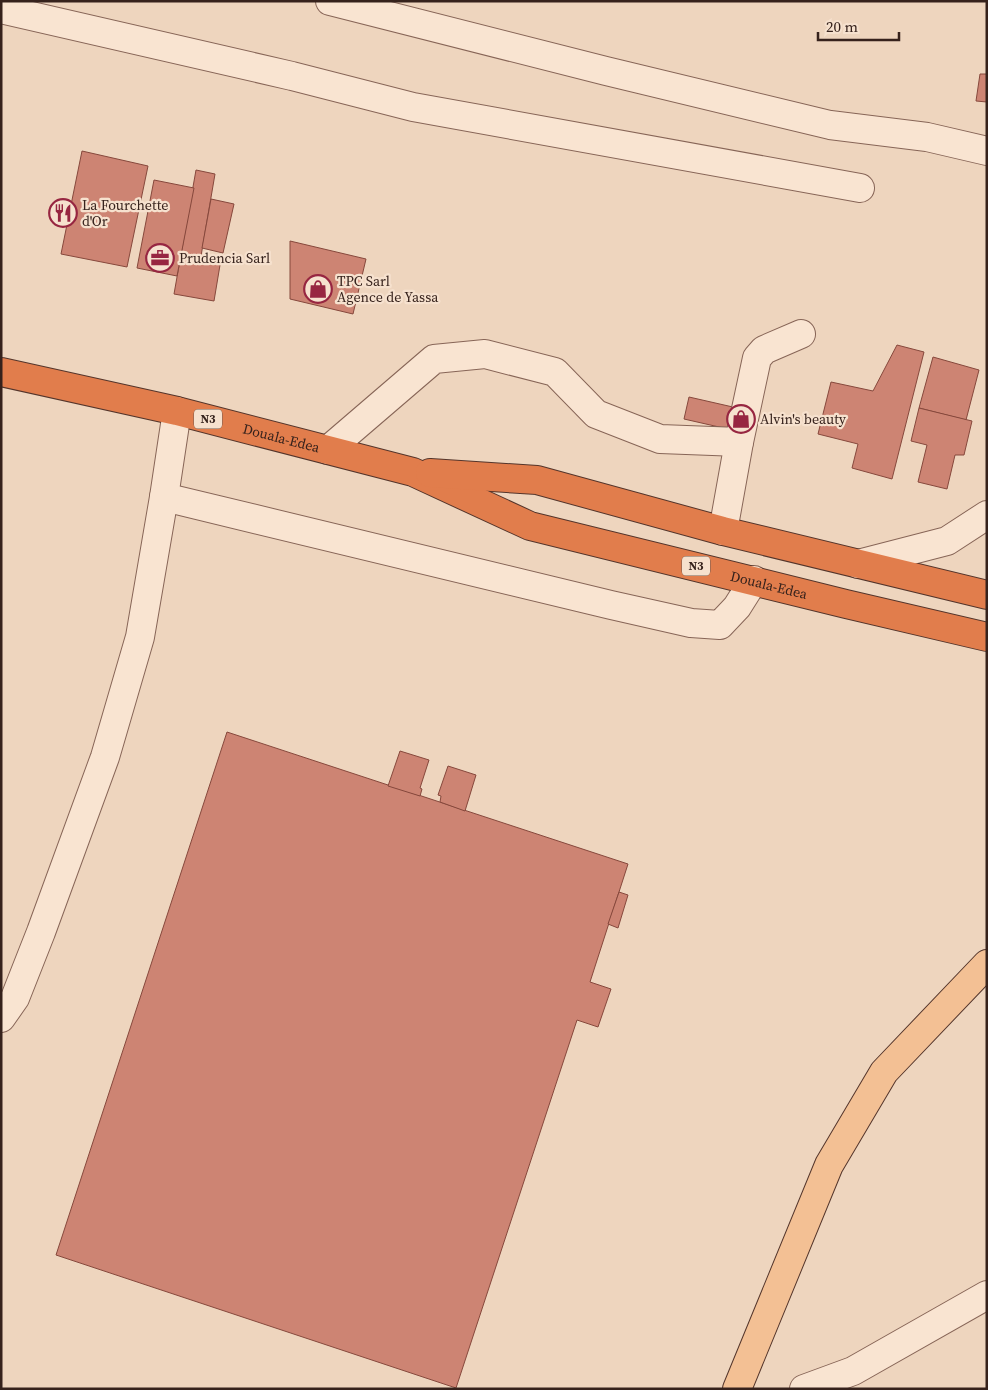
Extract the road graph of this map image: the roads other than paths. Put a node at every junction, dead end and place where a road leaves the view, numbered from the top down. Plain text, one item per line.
1 (330, 1) edge
2 (1, 9) edge
3 (987, 151) edge
4 (860, 188) dead end
5 (801, 334) dead end
6 (1, 372) edge
7 (177, 411) junction
8 (740, 442) junction
9 (328, 450) junction
10 (413, 472) junction
11 (164, 497) junction
12 (987, 515) edge
13 (724, 531) junction
14 (858, 564) junction
15 (754, 580) junction
16 (987, 594) edge
17 (987, 637) edge
18 (987, 964) edge
19 (1, 1018) edge
20 (987, 1295) edge
21 (737, 1389) edge
22 (804, 1389) edge

1 - 3 street
2 - 4 street
5 - 8 street
6 - 7 highway, Douala-Edea / N3
7 - 9 highway, Douala-Edea / N3
7 - 11 street
8 - 9 street
8 - 13 street
9 - 10 highway, Douala-Edea / N3
10 - 13 highway, Douala-Edea / N3
10 - 15 highway, Douala-Edea / N3
11 - 15 street
11 - 19 street
12 - 14 street
13 - 14 highway, Douala-Edea / N3
14 - 16 highway, Douala-Edea / N3
15 - 17 highway, Douala-Edea / N3
18 - 21 main road
20 - 22 street

